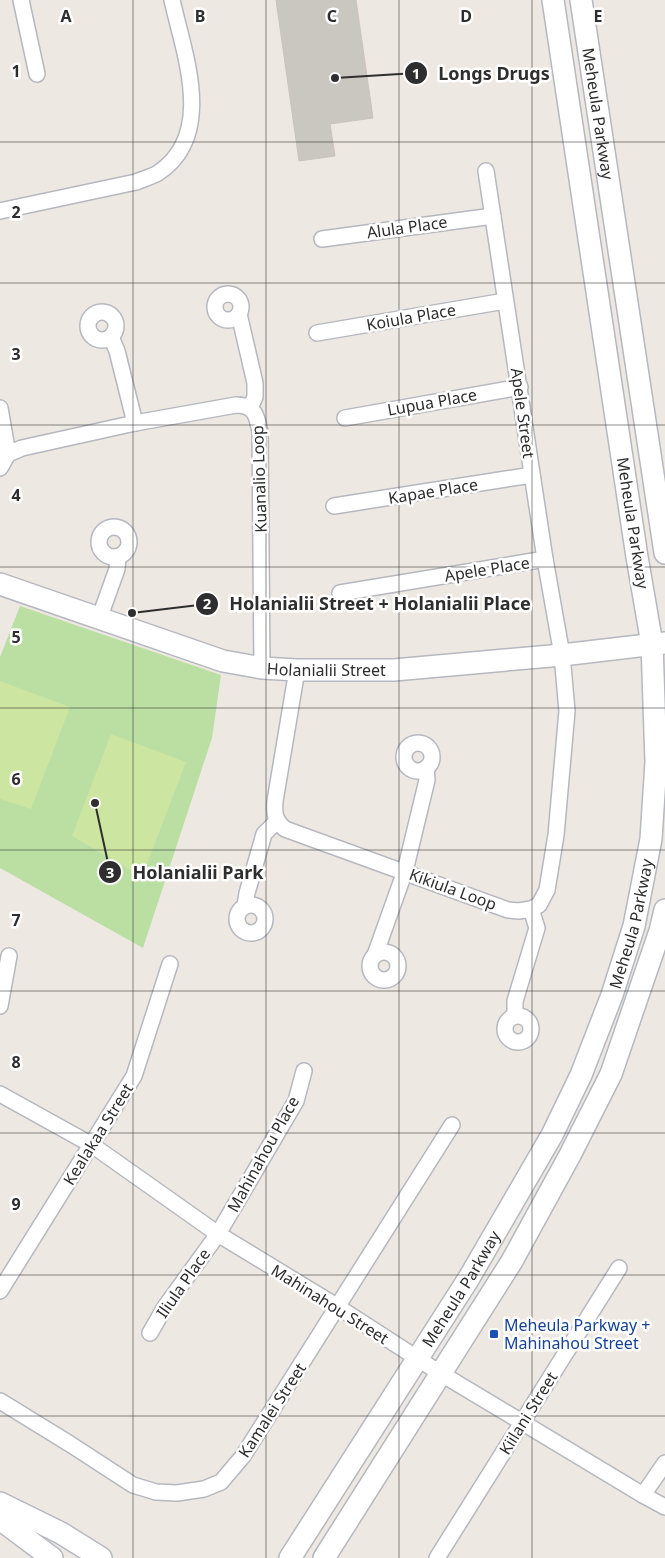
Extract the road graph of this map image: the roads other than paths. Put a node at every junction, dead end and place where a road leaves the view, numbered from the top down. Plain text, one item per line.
1 (20, 0) edge
2 (172, 0) edge
3 (555, 0) edge
4 (581, 0) edge
5 (37, 74) dead end
6 (486, 171) dead end
7 (0, 211) edge
8 (493, 216) junction
9 (322, 239) dead end
10 (505, 301) junction
11 (239, 314) dead end
12 (317, 333) dead end
13 (111, 337) dead end
14 (520, 387) junction
15 (0, 408) edge
16 (250, 408) junction
17 (345, 418) dead end
18 (135, 423) junction
19 (8, 454) junction
20 (0, 468) edge
21 (532, 475) junction
22 (334, 506) dead end
23 (665, 553) edge
24 (118, 556) dead end
25 (544, 559) junction
26 (0, 584) edge
27 (340, 593) dead end
28 (99, 619) junction
29 (659, 644) edge
30 (562, 655) junction
31 (262, 668) junction
32 (297, 670) junction
33 (426, 768) dead end
34 (276, 822) junction
35 (405, 872) junction
36 (245, 906) dead end
37 (532, 910) junction
38 (665, 910) edge
39 (634, 926) junction
40 (662, 932) edge
41 (375, 955) dead end
42 (9, 956) dead end
43 (170, 964) dead end
44 (0, 1006) edge
45 (515, 1016) dead end
46 (304, 1071) dead end
47 (0, 1094) edge
48 (452, 1125) dead end
49 (92, 1144) junction
50 (218, 1234) junction
51 (619, 1268) dead end
52 (0, 1291) edge
53 (338, 1308) junction
54 (150, 1333) dead end
55 (416, 1358) junction
56 (440, 1373) junction
57 (0, 1401) edge
58 (522, 1422) junction
59 (665, 1463) edge
60 (643, 1495) junction
61 (0, 1503) edge
62 (665, 1507) edge
63 (0, 1519) edge
64 (52, 1558) edge
65 (100, 1558) edge
66 (290, 1558) edge
67 (324, 1558) edge
68 (437, 1558) edge

1 - 5 street
2 - 7 street
3 - 29 street, Meheula Parkway
4 - 23 street, Meheula Parkway
6 - 8 street, Apele Street
8 - 9 street, Alula Place
8 - 10 street, Apele Street
10 - 12 street, Koiula Place
10 - 14 street, Apele Street
11 - 16 street
13 - 18 street
14 - 17 street, Lupua Place
14 - 21 street, Apele Street
15 - 19 street
16 - 18 street, Kuanalio Loop
16 - 31 street, Kuanalio Loop
18 - 19 street, Kuanalio Loop
19 - 20 street
21 - 22 street, Kapae Place
21 - 25 street, Apele Street
24 - 28 street
25 - 27 street, Apele Place
25 - 30 street, Apele Street
26 - 28 street, Holanialii Street
28 - 31 street, Holanialii Street
29 - 30 street, Holanialii Street
29 - 39 street, Meheula Parkway
30 - 32 street, Holanialii Street
30 - 37 street
31 - 32 street, Holanialii Street
32 - 34 street
33 - 35 street
34 - 35 street, Kikiula Loop
34 - 36 street
35 - 37 street, Kikiula Loop
35 - 41 street
37 - 45 street
38 - 40 street, Meheula Parkway
39 - 40 street
39 - 55 street, Meheula Parkway
40 - 56 street, Meheula Parkway
42 - 44 street
43 - 49 street, Kealakaa Street
46 - 50 street, Mahinahou Place
47 - 49 street, Mahinahou Street
48 - 53 street, Kamalei Street
49 - 50 street, Mahinahou Street
49 - 52 street, Kealakaa Street
50 - 53 street, Mahinahou Street
50 - 54 street, Iliula Place
51 - 58 street, Kiilani Street
53 - 55 street, Mahinahou Street
53 - 57 street, Kamalei Street
55 - 56 street, Mahinahou Street
55 - 66 street, Meheula Parkway
56 - 58 street, Mahinahou Street
56 - 67 street, Meheula Parkway
58 - 60 street, Mahinahou Street
58 - 68 street, Kiilani Street
59 - 60 street
60 - 62 street, Mahinahou Street
61 - 65 street
63 - 64 street

